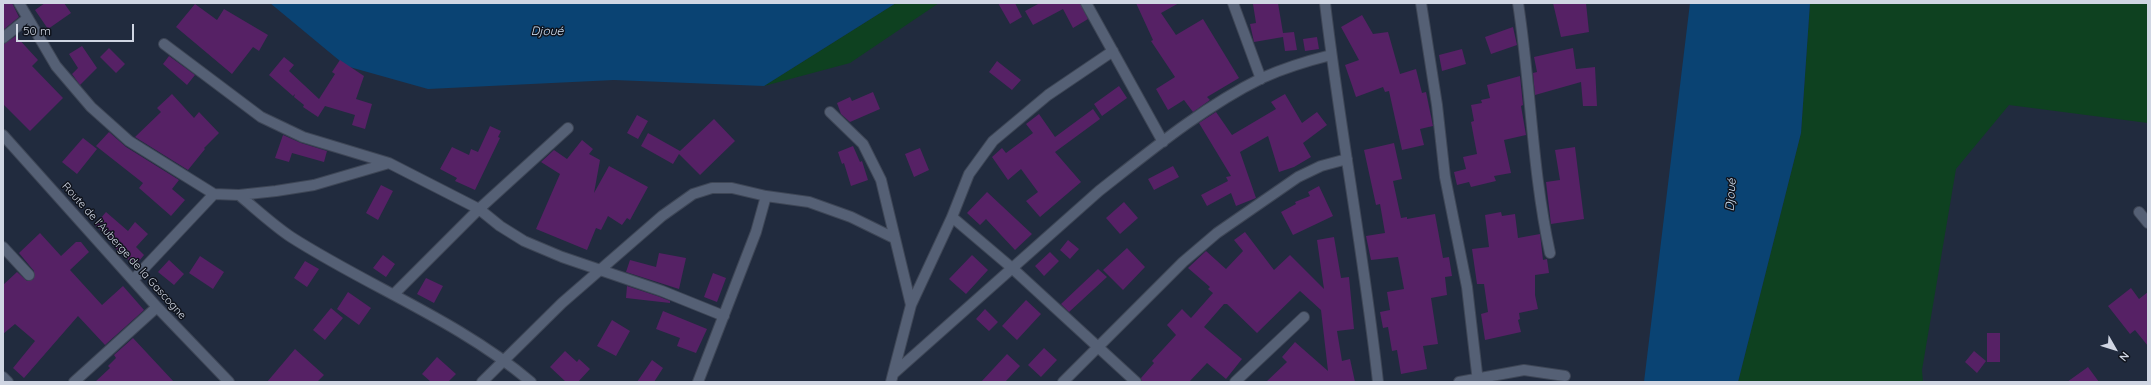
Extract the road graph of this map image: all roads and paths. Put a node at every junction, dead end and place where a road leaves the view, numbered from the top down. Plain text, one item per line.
1 (19, 3) edge
2 (1086, 3) edge
3 (1233, 3) edge
4 (1324, 3) edge
5 (1421, 3) edge
6 (1518, 3) edge
7 (28, 18) junction
8 (3, 38) edge
9 (164, 44) dead end
10 (1113, 51) junction
11 (1331, 55) junction
12 (1261, 79) junction
13 (830, 112) dead end
14 (568, 128) dead end
15 (3, 135) edge
16 (1163, 142) junction
17 (1346, 159) junction
18 (389, 163) junction
19 (214, 194) junction
20 (239, 195) junction
21 (766, 196) junction
22 (479, 208) junction
23 (2139, 212) dead end
24 (952, 217) junction
25 (2148, 223) edge
26 (894, 238) junction
27 (3, 247) edge
28 (1550, 254) dead end
29 (1012, 268) junction
30 (600, 270) junction
31 (29, 275) dead end
32 (133, 280) junction
33 (394, 294) junction
34 (911, 305) junction
35 (157, 307) junction
36 (724, 316) junction
37 (1304, 317) dead end
38 (1099, 346) junction
39 (504, 360) junction
40 (1565, 376) dead end
41 (3, 377) edge
42 (892, 378) edge
43 (1478, 380) edge
44 (8, 382) edge
45 (74, 382) edge
46 (229, 382) edge
47 (482, 382) edge
48 (531, 382) edge
49 (698, 382) edge
50 (1063, 382) edge
51 (1136, 382) edge
52 (1235, 382) edge
53 (1378, 382) edge
54 (1459, 382) edge

1 - 7 street
2 - 10 street
3 - 12 street
4 - 11 street
5 - 43 street
6 - 28 street
7 - 8 street
7 - 19 street
9 - 18 street
10 - 16 street
10 - 24 street
11 - 12 street
11 - 17 street
12 - 16 street
13 - 26 street
14 - 22 street
15 - 32 street, Route de l'Auberge de la Gascogne
16 - 29 street
17 - 38 street
17 - 53 street
18 - 20 street
18 - 22 street
19 - 20 street
19 - 32 street
20 - 33 street
21 - 26 street
21 - 30 street
21 - 36 street
22 - 30 street
22 - 33 street
23 - 25 street
24 - 29 street
24 - 34 street
26 - 34 street
27 - 31 street
29 - 38 street
29 - 42 street
30 - 36 street
30 - 39 street
32 - 35 street, Route de l'Auberge de la Gascogne
33 - 39 street
34 - 42 street
35 - 45 street
35 - 46 street, Route de l'Auberge de la Gascogne
36 - 49 street
37 - 52 street
38 - 50 street
38 - 51 street
39 - 47 street
39 - 48 street
40 - 43 street
41 - 44 street
43 - 54 street

